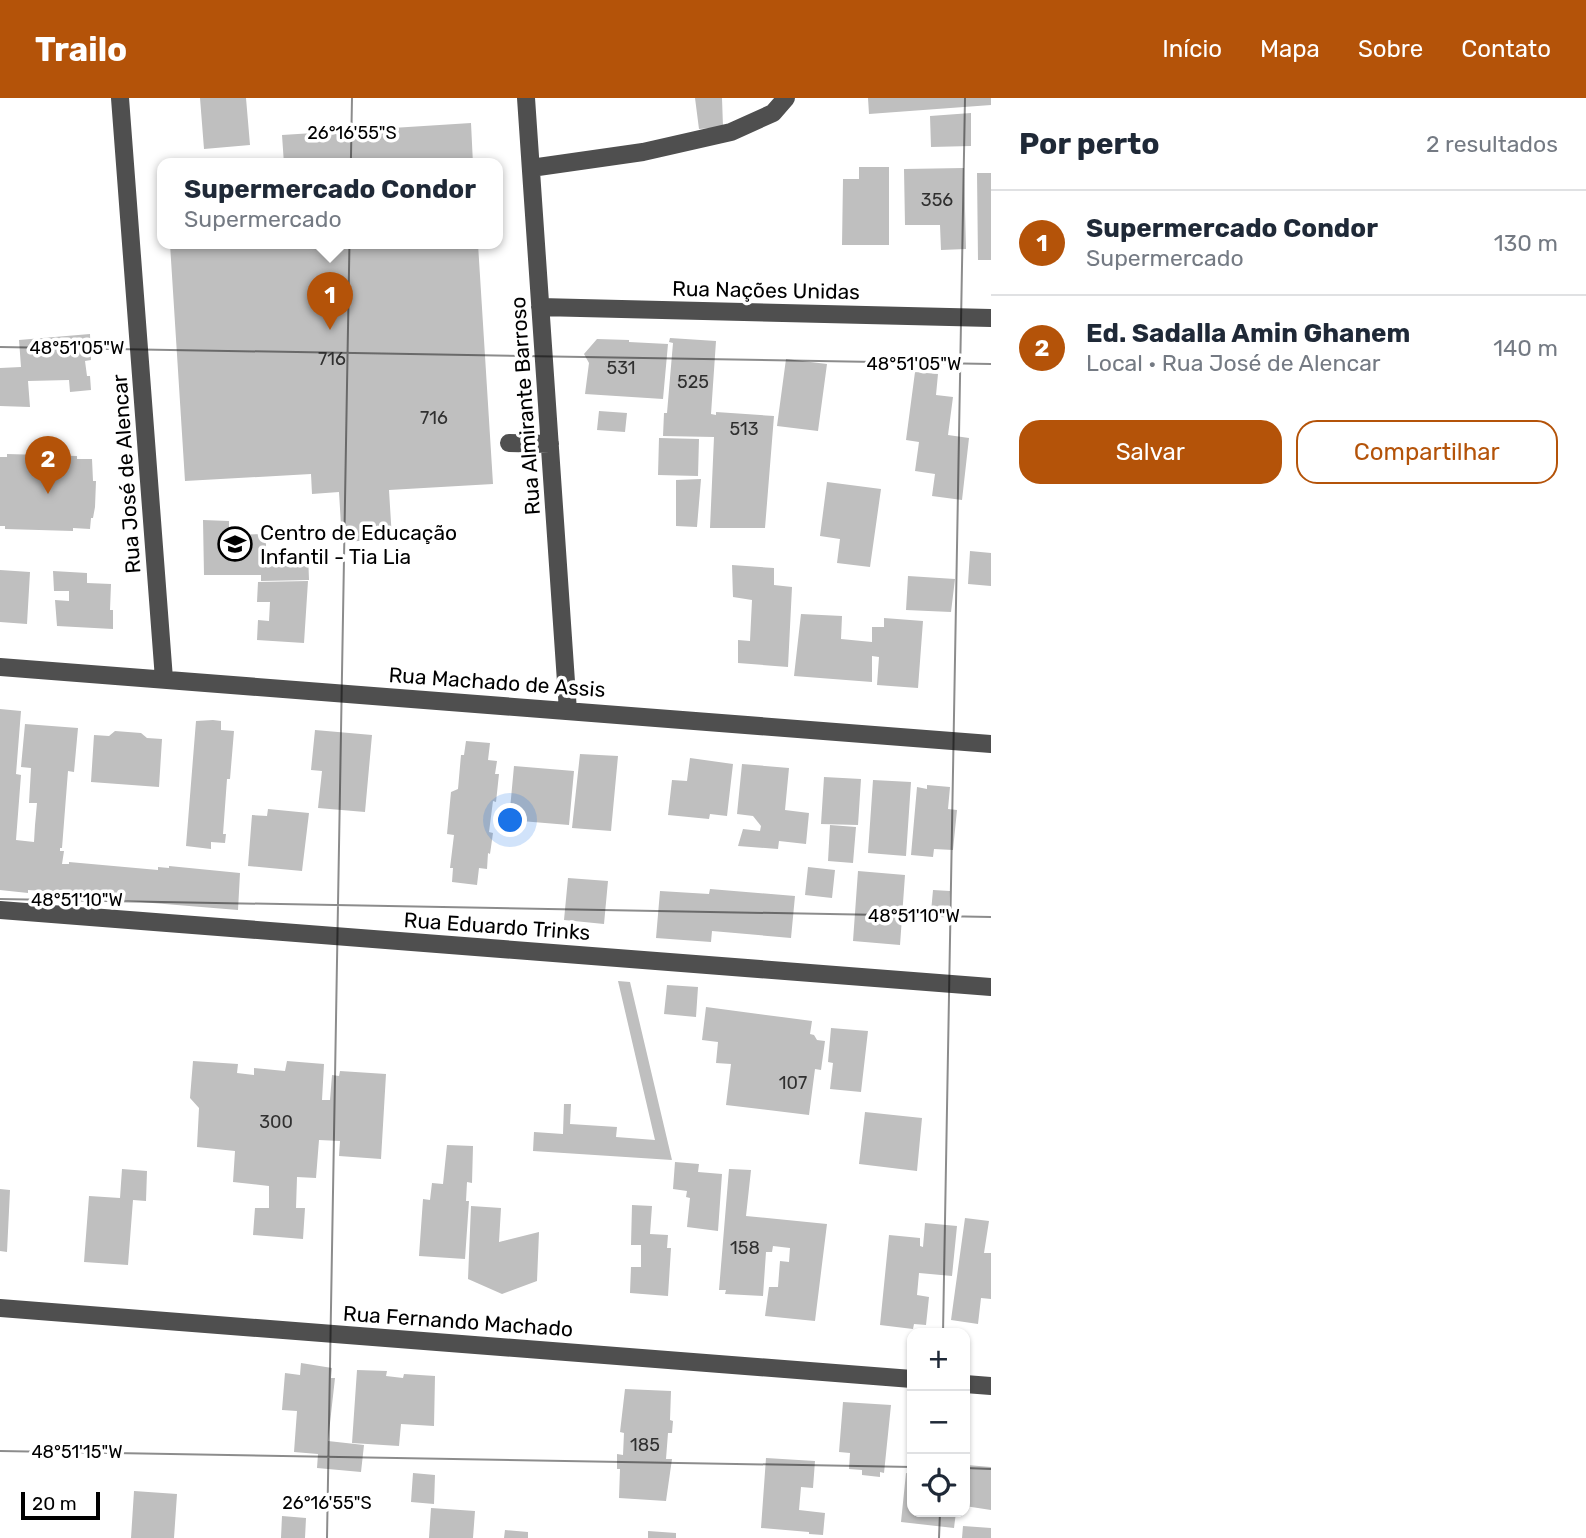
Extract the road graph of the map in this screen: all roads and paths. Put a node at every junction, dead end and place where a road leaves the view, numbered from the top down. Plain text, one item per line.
1 (120, 98) edge
2 (526, 98) edge
3 (786, 98) edge
4 (531, 168) junction
5 (540, 307) junction
6 (991, 318) edge
7 (509, 443) dead end
8 (550, 444) junction
9 (0, 667) edge
10 (164, 679) junction
11 (568, 710) junction
12 (991, 744) edge
13 (0, 910) edge
14 (991, 987) edge
15 (0, 1308) edge
16 (907, 1380) edge
17 (970, 1384) edge
18 (991, 1386) edge

1 - 10 street, Rua José de Alencar
2 - 4 street, Rua Almirante Barroso
3 - 4 street
4 - 5 street, Rua Almirante Barroso
5 - 6 street, Rua Nações Unidas
5 - 8 street, Rua Almirante Barroso
7 - 8 street
8 - 11 street, Rua Almirante Barroso
9 - 10 street, Rua Machado de Assis
10 - 11 street, Rua Machado de Assis
11 - 12 street, Rua Machado de Assis
13 - 14 street, Rua Eduardo Trinks
15 - 16 street, Rua Fernando Machado
17 - 18 street

